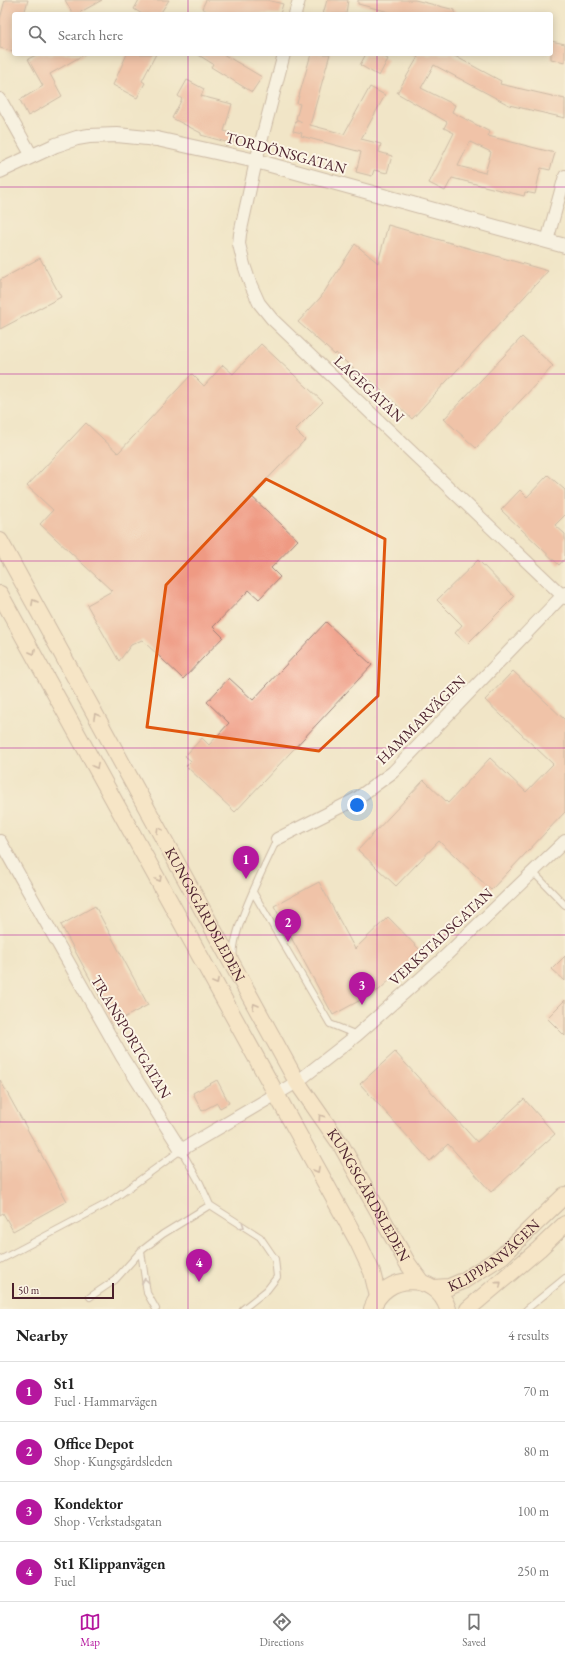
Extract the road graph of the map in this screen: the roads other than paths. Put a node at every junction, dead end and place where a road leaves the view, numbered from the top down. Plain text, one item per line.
1 (299, 0) edge
2 (296, 12) edge
3 (283, 56) edge
4 (0, 99) edge
5 (32, 156) junction
6 (256, 162) junction
7 (0, 171) edge
8 (565, 176) edge
9 (547, 241) junction
10 (565, 246) edge
11 (0, 541) edge
12 (0, 594) edge
13 (564, 595) edge
14 (277, 839) joint
15 (565, 840) edge
16 (0, 841) edge
17 (533, 872) junction
18 (253, 892) junction
19 (565, 905) edge
20 (237, 974) junction
21 (357, 1035) junction
22 (297, 1082) junction
23 (277, 1093) junction
24 (181, 1150) junction
25 (565, 1195) edge
26 (210, 1205) junction
27 (565, 1224) edge
28 (141, 1252) junction
29 (0, 1260) edge
30 (565, 1278) edge
31 (427, 1285) junction
32 (90, 1297) dead end
33 (375, 1303) edge
34 (156, 1309) edge
35 (243, 1309) edge
36 (448, 1309) edge
37 (468, 1309) edge
38 (527, 1309) edge

1 - 2 street
3 - 6 street, LAGEGATAN
4 - 5 street
5 - 6 street, TORDÖNSGATAN
5 - 7 street, TORDÖNSGATAN
6 - 9 street, TORDÖNSGATAN
6 - 13 street, LAGEGATAN
8 - 9 street
9 - 10 street, TORDÖNSGATAN
20 -> 11 main road, KUNGSGÅRDSLEDEN
12 -> 23 main road, KUNGSGÅRDSLEDEN
13 - 14 street, HAMMARVÄGEN
14 - 18 lane
15 - 17 street, VERKSTADSGATAN
16 - 24 street, TRANSPORTGATAN
17 - 19 lane
17 - 21 street, VERKSTADSGATAN
18 - 20 lane
18 - 21 lane
22 -> 20 main road, KUNGSGÅRDSLEDEN
21 - 22 street, VERKSTADSGATAN
22 - 23 street, VERKSTADSGATAN
31 -> 22 main road, KUNGSGÅRDSLEDEN
23 - 24 street
23 -> 33 main road, KUNGSGÅRDSLEDEN
24 - 26 lane
24 - 29 lane
25 - 31 main road, KLIPPANVÄGEN
26 - 28 lane
26 -> 35 lane
37 -> 27 main road, KLIPPANVÄGEN
28 - 32 lane
34 -> 28 lane
30 - 38 lane
31 - 33 main road, KLIPPANVÄGEN
31 - 36 main road, KUNGSGÅRDSLEDEN

